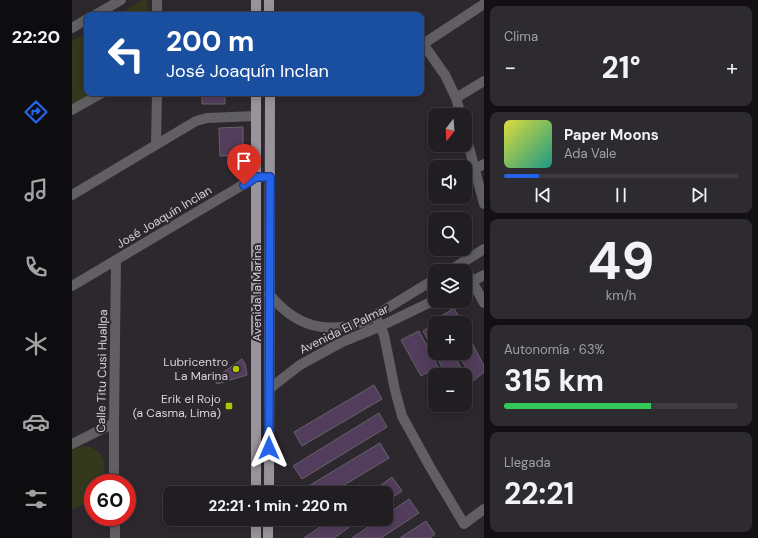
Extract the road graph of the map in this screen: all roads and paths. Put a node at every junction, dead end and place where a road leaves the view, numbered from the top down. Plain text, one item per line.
1 (121, 0) edge
2 (157, 0) edge
3 (256, 0) edge
4 (269, 0) edge
5 (484, 4) edge
6 (100, 12) edge
7 (157, 12) edge
8 (256, 12) edge
9 (269, 12) edge
10 (84, 21) edge
11 (72, 28) edge
12 (424, 42) edge
13 (424, 46) edge
14 (484, 81) edge
15 (97, 96) edge
16 (157, 96) edge
17 (256, 96) edge
18 (270, 96) edge
19 (456, 98) junction
20 (459, 108) edge
21 (72, 110) edge
22 (256, 116) junction
23 (156, 143) junction
24 (470, 152) edge
25 (484, 164) edge
26 (475, 169) junction
27 (256, 177) junction
28 (270, 177) junction
29 (72, 195) edge
30 (484, 204) edge
31 (484, 249) edge
32 (116, 260) junction
33 (462, 263) edge
34 (484, 274) edge
35 (472, 282) edge
36 (428, 283) edge
37 (72, 286) edge
38 (472, 289) edge
39 (269, 294) junction
40 (428, 303) edge
41 (484, 303) edge
42 (375, 315) junction
43 (381, 326) junction
44 (269, 389) junction
45 (114, 423) junction
46 (72, 444) edge
47 (114, 474) edge
48 (256, 486) edge
49 (268, 486) edge
50 (484, 509) edge
51 (115, 526) edge
52 (256, 526) edge
53 (268, 526) edge
54 (115, 538) edge
55 (256, 538) edge
56 (268, 538) edge

1 - 6 street
2 - 7 street
3 - 8 main road
4 - 9 main road
5 - 12 street
10 - 11 street
13 - 19 street
14 - 19 street
15 - 21 street
16 - 23 street
17 - 22 main road, Avenida la Marina
18 - 28 main road, Avenida la Marina
19 - 20 street
22 - 23 street
22 - 27 main road, Avenida la Marina
23 - 29 street
24 - 26 street
25 - 26 street
26 - 30 street
27 - 28 street
27 - 32 street, José Joaquín Inclan
27 - 48 main road, Avenida la Marina
28 - 39 main road, Avenida la Marina
31 - 33 street
32 - 37 street, José Joaquín Inclan
32 - 45 street, Calle Titu Cusi Huallpa
34 - 35 street
36 - 42 street, Avenida El Palmar
38 - 41 street
39 - 42 street, Avenida El Palmar
39 - 44 main road, Avenida la Marina
40 - 43 street, Avenida El Palmar
42 - 43 street
43 - 44 street, Avenida El Palmar
43 - 50 street
44 - 49 main road, Avenida la Marina
45 - 46 street
45 - 47 street, Calle Titu Cusi Huallpa
51 - 54 street
52 - 55 main road
53 - 56 main road

